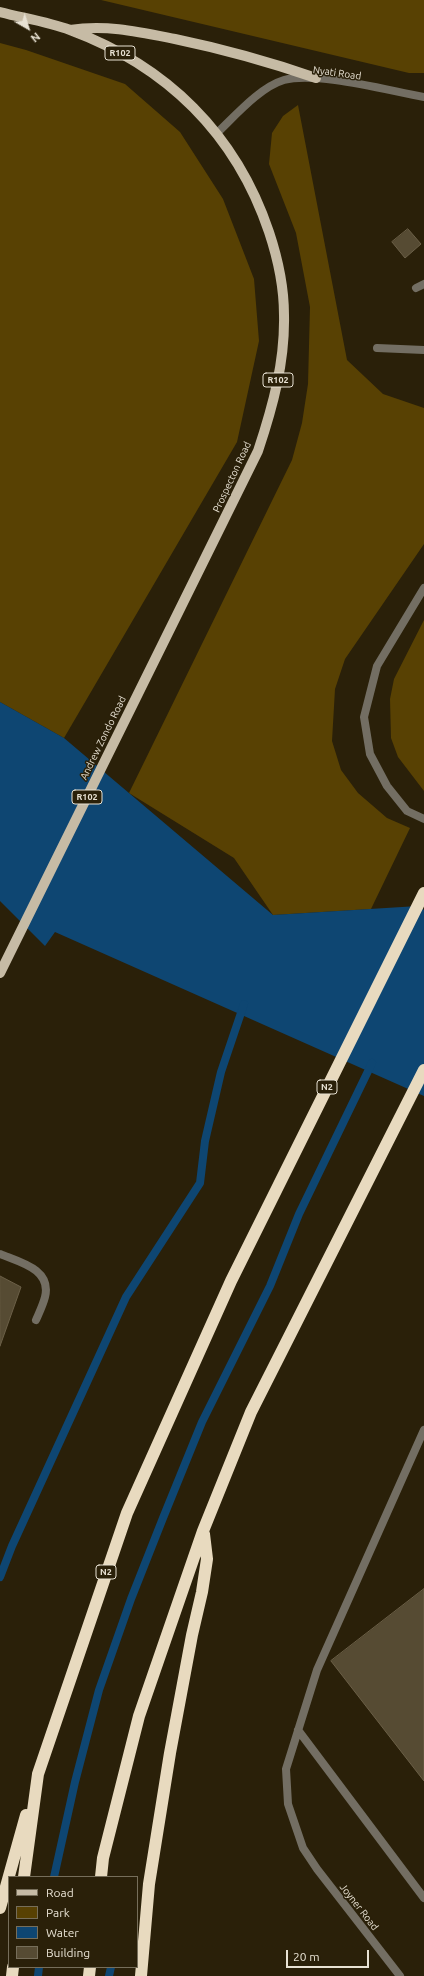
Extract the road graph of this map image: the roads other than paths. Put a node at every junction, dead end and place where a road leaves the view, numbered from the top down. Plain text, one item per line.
1 (0, 12) edge
2 (70, 30) junction
3 (316, 78) junction
4 (424, 97) edge
5 (217, 133) junction
6 (424, 284) edge
7 (416, 288) dead end
8 (377, 348) dead end
9 (424, 350) edge
10 (424, 588) edge
11 (175, 621) joint
12 (424, 819) edge
13 (424, 893) edge
14 (0, 973) edge
15 (424, 1070) edge
16 (0, 1254) edge
17 (36, 1320) dead end
18 (424, 1430) edge
19 (203, 1531) junction
20 (298, 1730) junction
21 (38, 1774) junction
22 (9, 1876) edge
23 (24, 1876) edge
24 (101, 1876) edge
25 (8, 1880) edge
26 (424, 1898) edge
27 (0, 1908) edge
28 (141, 1976) edge
29 (400, 1976) edge

1 - 2 main road, R102
2 - 3 main road
2 - 5 main road, R102
3 - 4 lane, Nyati Road
3 - 5 lane, Nyati Road
5 - 11 main road, Prospecton Road / R102
6 - 7 lane
8 - 9 lane
10 - 12 lane
11 - 14 main road, Andrew Zondo Road / R102
13 - 21 highway, N2
15 - 19 highway
16 - 17 lane
18 - 20 lane, Joyner Road
19 - 24 highway
19 - 28 highway
20 - 26 lane
20 - 29 lane, Joyner Road
21 - 22 highway
21 - 23 highway, N2
25 - 27 highway

